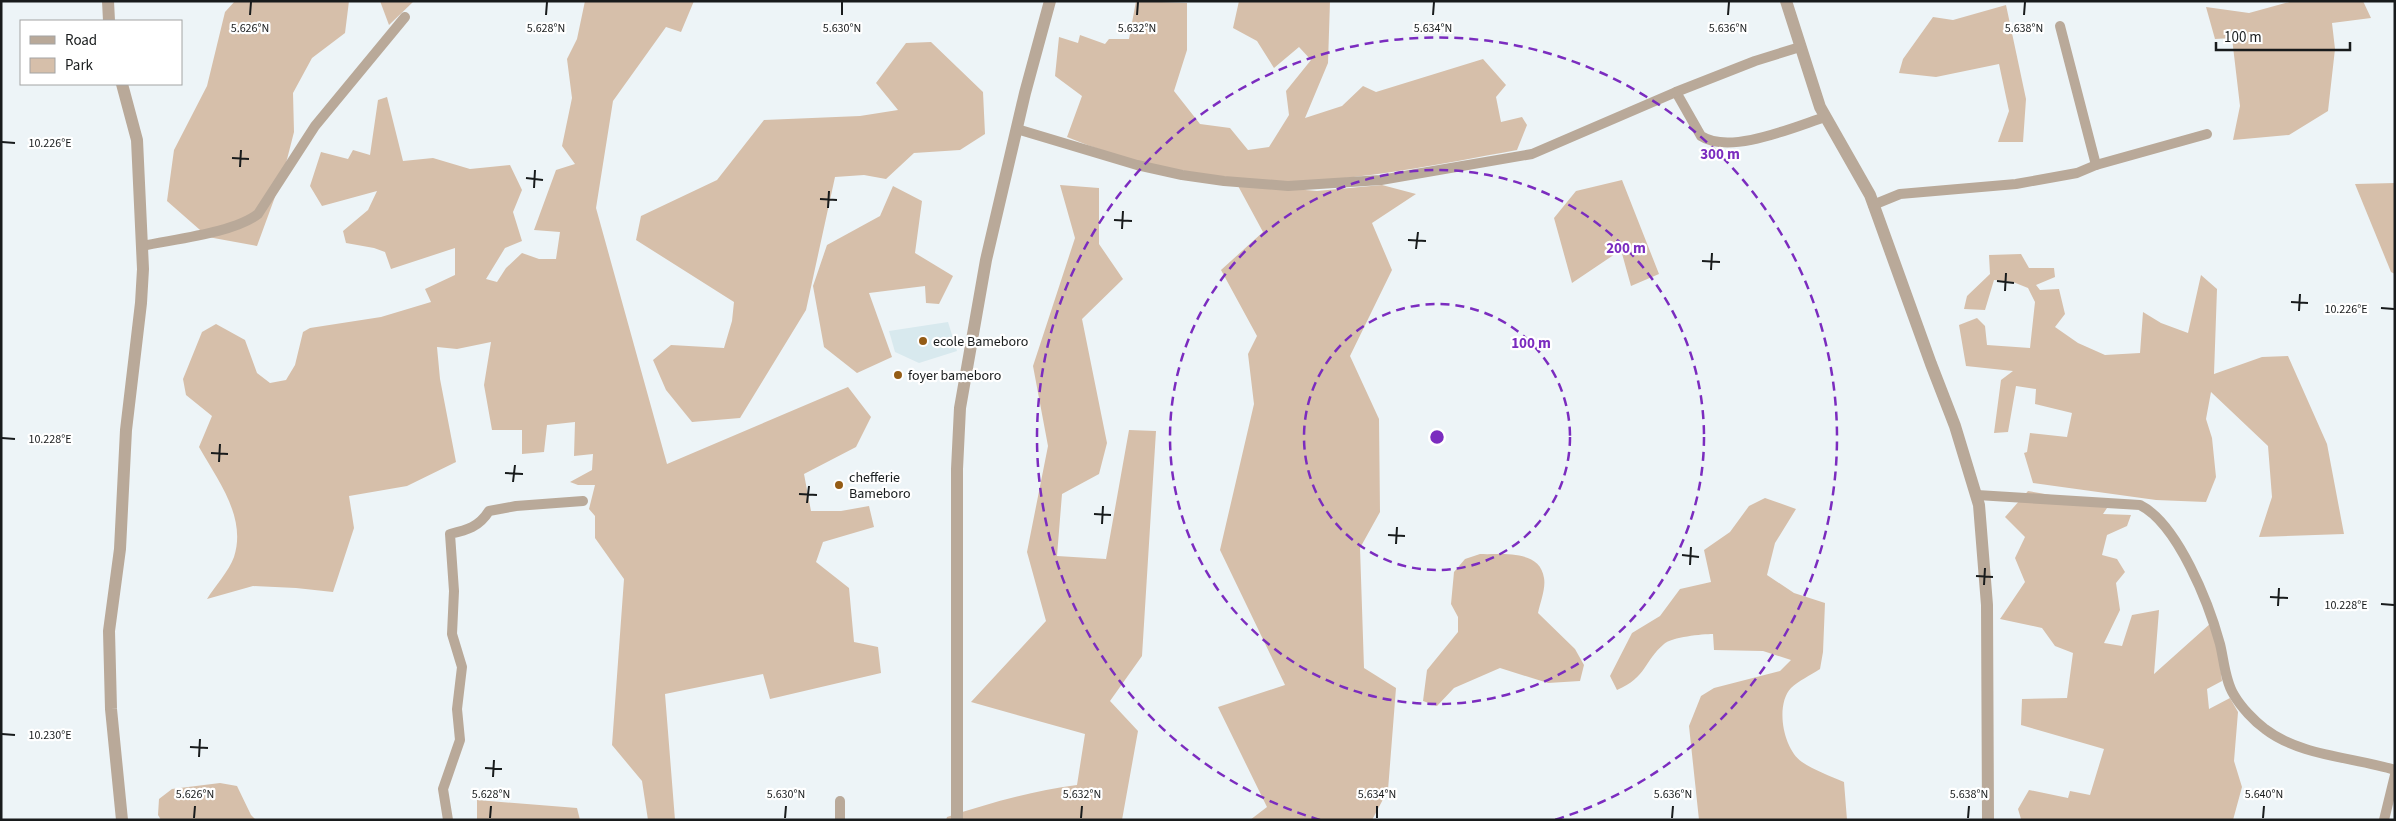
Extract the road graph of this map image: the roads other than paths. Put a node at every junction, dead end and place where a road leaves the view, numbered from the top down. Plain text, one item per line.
1 (108, 1) edge
2 (1050, 1) edge
3 (1786, 1) edge
4 (405, 17) dead end
5 (109, 20) edge
6 (2060, 26) dead end
7 (1800, 47) junction
8 (122, 85) edge
9 (1676, 92) junction
10 (1825, 117) junction
11 (1017, 129) junction
12 (2207, 134) dead end
13 (2096, 165) junction
14 (1873, 204) junction
15 (142, 246) junction
16 (1977, 495) junction
17 (583, 501) dead end
18 (2395, 770) edge
19 (2395, 776) edge
20 (840, 801) dead end
21 (122, 820) edge
22 (448, 820) edge
23 (840, 820) edge
24 (957, 820) edge
25 (1988, 820) edge
26 (2384, 820) edge

1 - 5 street
2 - 11 street
3 - 7 street
4 - 15 street
6 - 13 street
7 - 9 street
7 - 10 street
8 - 15 street
9 - 10 street
9 - 11 street
10 - 14 street
11 - 24 street
12 - 13 street
13 - 14 street
14 - 16 street
15 - 21 street
16 - 18 street
16 - 25 street
17 - 22 street
19 - 26 street
20 - 23 street

